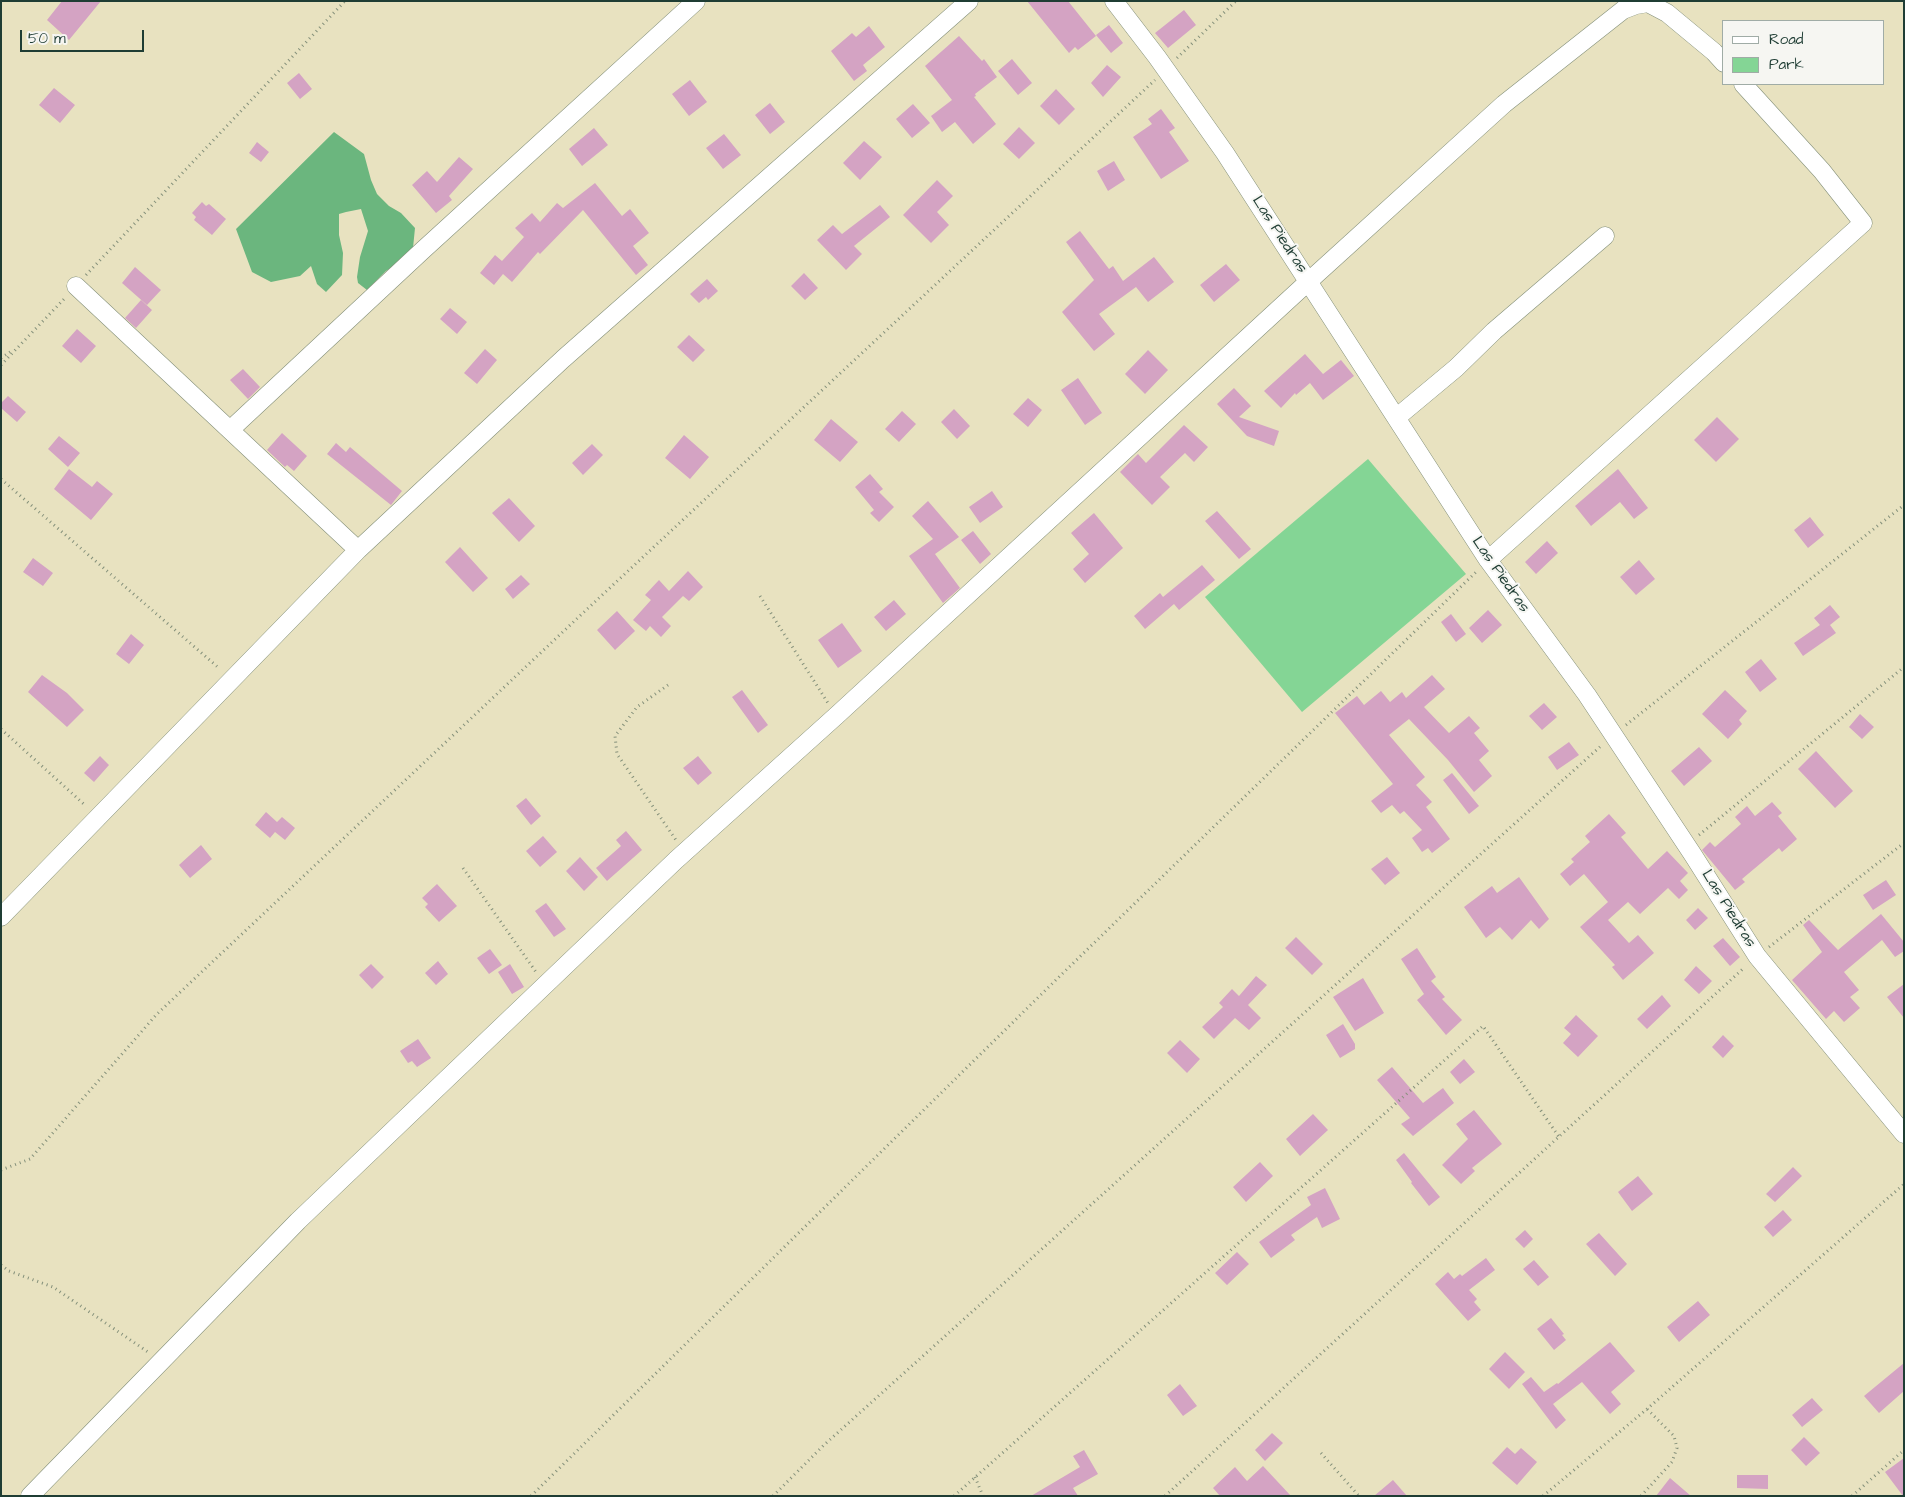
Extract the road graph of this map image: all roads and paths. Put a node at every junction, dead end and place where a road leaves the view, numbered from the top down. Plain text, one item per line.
1 (345, 1) edge
2 (696, 1) edge
3 (969, 1) edge
4 (1114, 1) edge
5 (1236, 1) edge
6 (1722, 61) edge
7 (1166, 69) junction
8 (1744, 85) edge
9 (1605, 236) dead end
10 (1309, 281) junction
11 (76, 286) junction
12 (18, 347) junction
13 (1, 358) edge
14 (1, 365) edge
15 (1396, 418) junction
16 (230, 430) junction
17 (1, 479) edge
18 (1904, 505) edge
19 (358, 550) junction
20 (1488, 560) junction
21 (760, 596) dead end
22 (1904, 668) edge
23 (232, 680) junction
24 (668, 684) dead end
25 (836, 716) junction
26 (1, 730) edge
27 (1614, 735) junction
28 (99, 817) junction
29 (1904, 843) edge
30 (1687, 845) junction
31 (684, 852) junction
32 (463, 868) dead end
33 (1, 917) edge
34 (1758, 956) junction
35 (545, 985) junction
36 (1904, 1134) edge
37 (1559, 1136) junction
38 (1, 1170) edge
39 (1904, 1184) edge
40 (1, 1265) edge
41 (162, 1362) junction
42 (1647, 1410) junction
43 (1904, 1450) edge
44 (1321, 1453) dead end
45 (975, 1477) junction
46 (30, 1496) edge
47 (531, 1496) edge
48 (773, 1496) edge
49 (954, 1496) edge
50 (983, 1496) edge
51 (1165, 1496) edge
52 (1359, 1496) edge
53 (1543, 1496) edge
54 (1641, 1496) edge
55 (1852, 1496) edge

1 - 11 path
2 - 16 street
3 - 19 street
4 - 7 street, Las Piedras
5 - 7 path
6 - 10 street
7 - 10 street, Las Piedras
7 - 38 path
8 - 20 street
9 - 15 street
10 - 15 street, Las Piedras
10 - 25 street
11 - 12 path
11 - 16 street
12 - 13 path
12 - 14 path
15 - 20 street, Las Piedras
16 - 19 street
17 - 23 path
18 - 27 path
19 - 23 street
20 - 27 street, Las Piedras
20 - 47 path
21 - 25 path
22 - 30 path
23 - 28 street
24 - 31 path
25 - 31 street
26 - 28 path
27 - 30 street, Las Piedras
27 - 48 path
28 - 33 street
29 - 34 path
30 - 34 street, Las Piedras
31 - 35 street
32 - 35 path
34 - 36 street, Las Piedras
34 - 37 path
35 - 41 street
37 - 45 path
37 - 51 path
39 - 42 path
40 - 41 path
41 - 46 street
42 - 53 path
42 - 54 path
43 - 55 path
44 - 52 path
45 - 49 path
45 - 50 path

